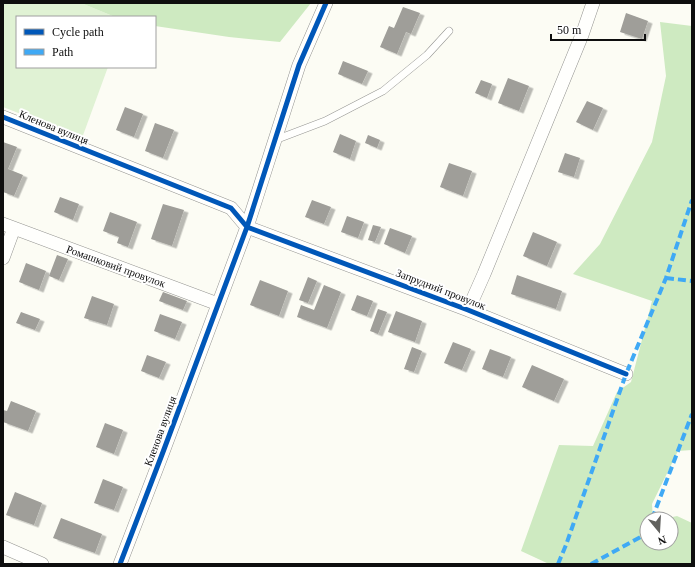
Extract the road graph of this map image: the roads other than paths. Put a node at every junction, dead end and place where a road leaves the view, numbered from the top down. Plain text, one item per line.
1 (326, 3) edge
2 (593, 3) edge
3 (449, 31) dead end
4 (3, 117) edge
5 (275, 140) junction
6 (8, 226) edge
7 (247, 227) junction
8 (3, 258) edge
9 (218, 304) junction
10 (468, 310) junction
11 (626, 374) dead end
12 (3, 547) edge
13 (42, 564) edge
14 (120, 564) edge

1 - 5 street, Кленова вулиця
2 - 10 street
3 - 5 lane
4 - 7 street, Кленова вулиця
5 - 7 street, Кленова вулиця
6 - 8 street, Ромашковий провулок
6 - 9 street, Ромашковий провулок
7 - 9 street, Кленова вулиця
7 - 10 street, Запрудний провулок
9 - 14 street, Кленова вулиця
10 - 11 street, Запрудний провулок
12 - 13 street

